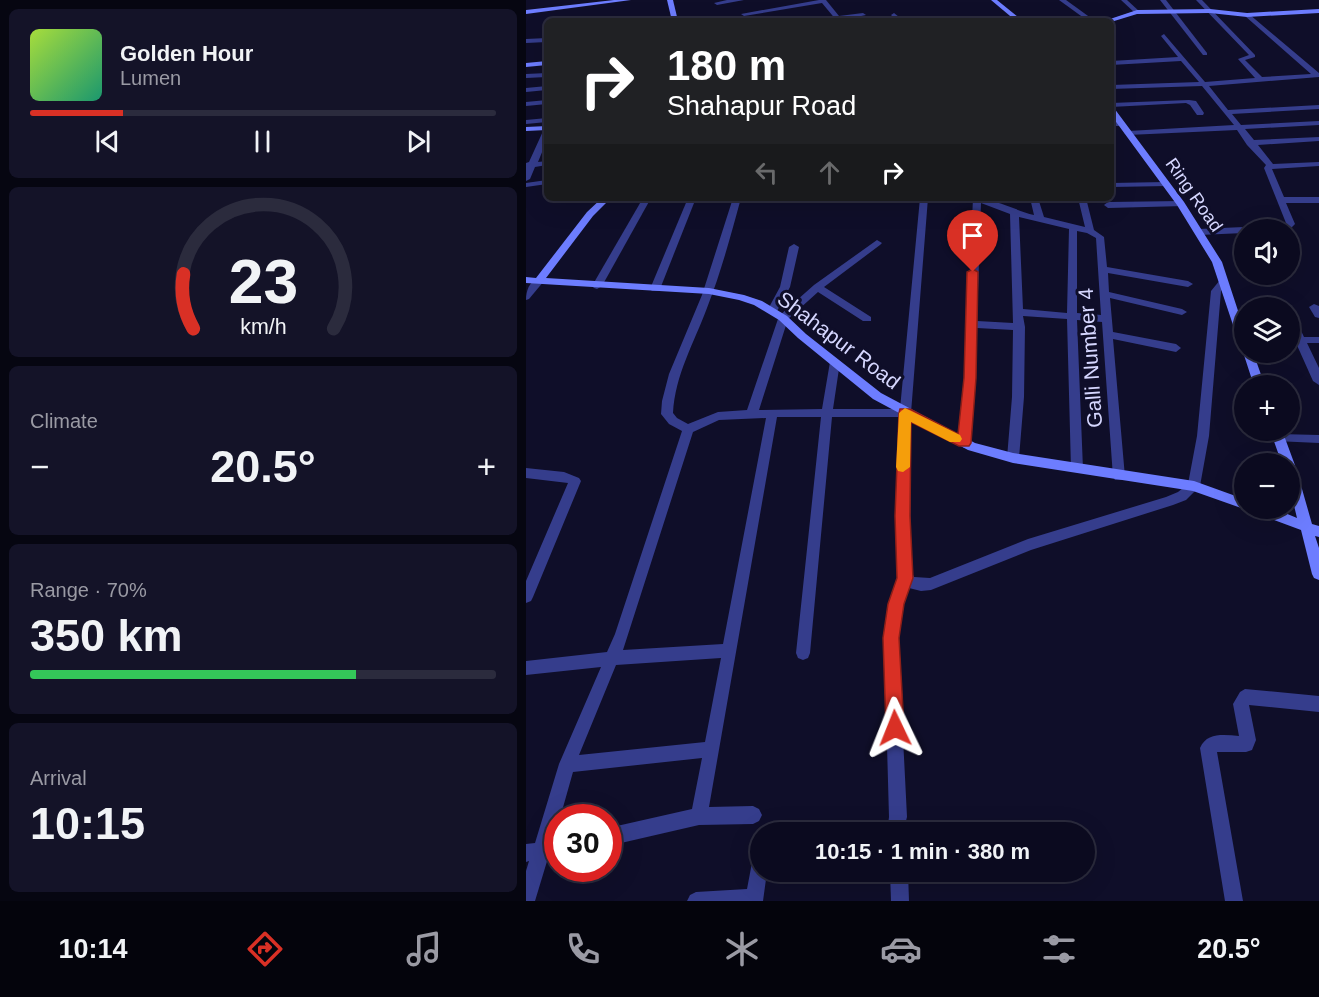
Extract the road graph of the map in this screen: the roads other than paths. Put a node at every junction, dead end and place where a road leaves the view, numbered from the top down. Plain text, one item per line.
1 (628, 0) edge
2 (670, 0) edge
3 (740, 0) edge
4 (994, 0) edge
5 (1062, 0) edge
6 (1124, 0) edge
7 (1164, 0) edge
8 (1199, 0) edge
9 (823, 1) edge
10 (717, 3) dead end
11 (1172, 10) junction
12 (1210, 11) junction
13 (1318, 11) edge
14 (526, 12) edge
15 (1136, 12) junction
16 (744, 14) junction
17 (863, 15) dead end
18 (894, 15) dead end
19 (1247, 15) junction
20 (673, 18) edge
21 (746, 18) edge
22 (837, 18) edge
23 (849, 18) edge
24 (898, 18) edge
25 (1016, 18) edge
26 (1088, 18) edge
27 (1114, 19) edge
28 (1164, 36) dead end
29 (544, 40) edge
30 (526, 41) edge
31 (1205, 54) dead end
32 (1183, 60) junction
33 (544, 63) edge
34 (1114, 63) edge
35 (526, 65) edge
36 (544, 75) edge
37 (1318, 75) edge
38 (526, 76) edge
39 (1259, 78) junction
40 (1204, 83) junction
41 (1114, 87) edge
42 (544, 88) edge
43 (526, 90) edge
44 (544, 102) edge
45 (526, 104) edge
46 (1114, 107) edge
47 (1318, 107) edge
48 (1114, 112) edge
49 (1226, 112) junction
50 (1200, 113) dead end
51 (544, 120) edge
52 (526, 122) edge
53 (1318, 123) edge
54 (1114, 124) edge
55 (1122, 124) junction
56 (1238, 128) junction
57 (526, 129) edge
58 (544, 129) edge
59 (1128, 133) junction
60 (544, 135) edge
61 (1318, 139) edge
62 (1250, 143) junction
63 (530, 164) edge
64 (1318, 164) edge
65 (1271, 166) junction
66 (526, 179) edge
67 (544, 182) edge
68 (1114, 184) edge
69 (1165, 184) junction
70 (526, 185) edge
71 (1282, 200) junction
72 (1318, 200) edge
73 (604, 201) edge
74 (645, 201) edge
75 (691, 201) edge
76 (737, 201) edge
77 (924, 201) edge
78 (977, 201) edge
79 (984, 201) edge
80 (1035, 201) edge
81 (1083, 201) edge
82 (1181, 204) junction
83 (1108, 205) dead end
84 (1014, 213) junction
85 (1289, 219) edge
86 (1040, 220) junction
87 (1073, 227) junction
88 (1234, 230) edge
89 (1090, 231) junction
90 (1199, 232) junction
91 (877, 243) dead end
92 (794, 247) dead end
93 (1103, 269) junction
94 (526, 280) edge
95 (539, 281) junction
96 (1223, 282) junction
97 (1188, 284) dead end
98 (597, 286) junction
99 (817, 287) junction
100 (655, 289) junction
101 (709, 291) junction
102 (1105, 294) junction
103 (526, 297) edge
104 (772, 310) junction
105 (1019, 312) junction
106 (1182, 312) dead end
107 (1234, 312) edge
108 (1072, 316) junction
109 (783, 318) junction
110 (867, 319) dead end
111 (1107, 319) junction
112 (973, 324) junction
113 (1020, 327) junction
114 (1108, 335) junction
115 (1300, 340) edge
116 (1318, 340) edge
117 (1176, 348) dead end
118 (1300, 349) edge
119 (835, 362) junction
120 (1318, 381) edge
121 (772, 412) junction
122 (752, 413) junction
123 (828, 413) junction
124 (905, 413) junction
125 (688, 429) junction
126 (1300, 437) edge
127 (1318, 439) edge
128 (964, 443) junction
129 (1013, 458) junction
130 (1077, 469) junction
131 (526, 472) edge
132 (1119, 477) junction
133 (1194, 486) junction
134 (1234, 500) edge
135 (1300, 507) edge
136 (1286, 519) edge
137 (1305, 526) junction
138 (1318, 532) edge
139 (1318, 574) edge
140 (905, 578) junction
141 (526, 597) edge
142 (728, 651) junction
143 (804, 653) dead end
144 (613, 658) junction
145 (526, 668) edge
146 (1318, 704) edge
147 (711, 749) junction
148 (567, 764) junction
149 (753, 815) dead end
150 (699, 816) junction
151 (896, 822) edge
152 (622, 834) edge
153 (533, 853) edge
154 (757, 882) edge
155 (899, 882) edge
156 (755, 900) edge
157 (526, 901) edge
158 (696, 901) edge
159 (900, 901) edge
160 (1234, 901) edge

1 - 14 main road
2 - 20 main road
3 - 10 street
3 - 16 street
4 - 25 main road
5 - 26 street
6 - 15 street
7 - 11 street
8 - 12 street
9 - 16 street
9 - 22 street
11 - 12 main road
11 - 15 main road
11 - 31 street
12 - 19 main road
12 - 39 street
13 - 19 main road
15 - 27 main road
16 - 21 street
17 - 23 street
18 - 24 street
19 - 37 street
28 - 32 street
29 - 30 street
32 - 34 street
32 - 40 street
33 - 35 main road
36 - 38 street
37 - 39 street
39 - 40 street
40 - 41 street
40 - 49 street
42 - 43 street
44 - 45 street
46 - 50 street
47 - 49 street
48 - 55 main road, Ring Road
49 - 56 street
51 - 52 street
53 - 56 street
54 - 55 street
55 - 59 main road, Ring Road
56 - 59 street
56 - 62 street
57 - 58 main road
59 - 69 main road, Ring Road
60 - 63 street
61 - 62 street
62 - 65 street
63 - 66 street
64 - 65 street
65 - 71 street
67 - 70 street
68 - 69 street
69 - 82 main road, Ring Road
71 - 72 street
71 - 85 street
73 - 95 main road
74 - 98 street
75 - 100 street
76 - 101 street
77 - 124 street
78 - 112 street
79 - 84 street
80 - 86 street
81 - 89 street
82 - 83 street
82 - 90 main road, Ring Road
84 - 86 street
84 - 105 street
86 - 87 street
87 - 89 street
87 - 108 street
88 - 90 street
89 - 93 street, Galli Number 4
90 - 96 main road, Ring Road
91 - 99 street
92 - 104 street
93 - 97 street
93 - 102 street, Galli Number 4
94 - 95 main road, Shahapur Road
95 - 98 main road, Shahapur Road
95 - 103 street
96 - 107 main road, Ring Road
96 - 133 street
98 - 100 main road, Shahapur Road
99 - 109 street
99 - 110 street
100 - 101 main road, Shahapur Road
101 - 104 main road, Shahapur Road
101 - 125 street
102 - 106 street
102 - 111 street, Galli Number 4
104 - 109 main road, Shahapur Road
105 - 108 street
105 - 113 street
108 - 111 street
108 - 130 street
109 - 119 main road, Shahapur Road
109 - 122 street
111 - 114 street, Galli Number 4
112 - 113 street
112 - 128 street
113 - 129 street
114 - 117 street
114 - 132 street, Galli Number 4
115 - 116 street
118 - 120 street
119 - 123 street
119 - 124 main road, Shahapur Road
121 - 122 street
121 - 123 street
121 - 142 street
122 - 125 street
123 - 124 street
123 - 143 street
124 - 128 main road, Shahapur Road
124 - 140 street
125 - 144 street
126 - 127 street
128 - 129 main road, Shahapur Road
129 - 130 main road, Shahapur Road
130 - 132 main road, Shahapur Road
131 - 141 street
132 - 133 main road, Shahapur Road
133 - 134 main road, Shahapur Road
133 - 140 street
135 - 137 main road
136 - 137 main road
137 - 138 main road
137 - 139 main road
140 - 151 street
142 - 144 street
142 - 147 street
144 - 145 street
144 - 148 street
146 - 160 street
147 - 148 street
147 - 150 street
148 - 153 street
149 - 150 street
150 - 152 street
153 - 157 street
154 - 156 street
155 - 159 street
156 - 158 street

